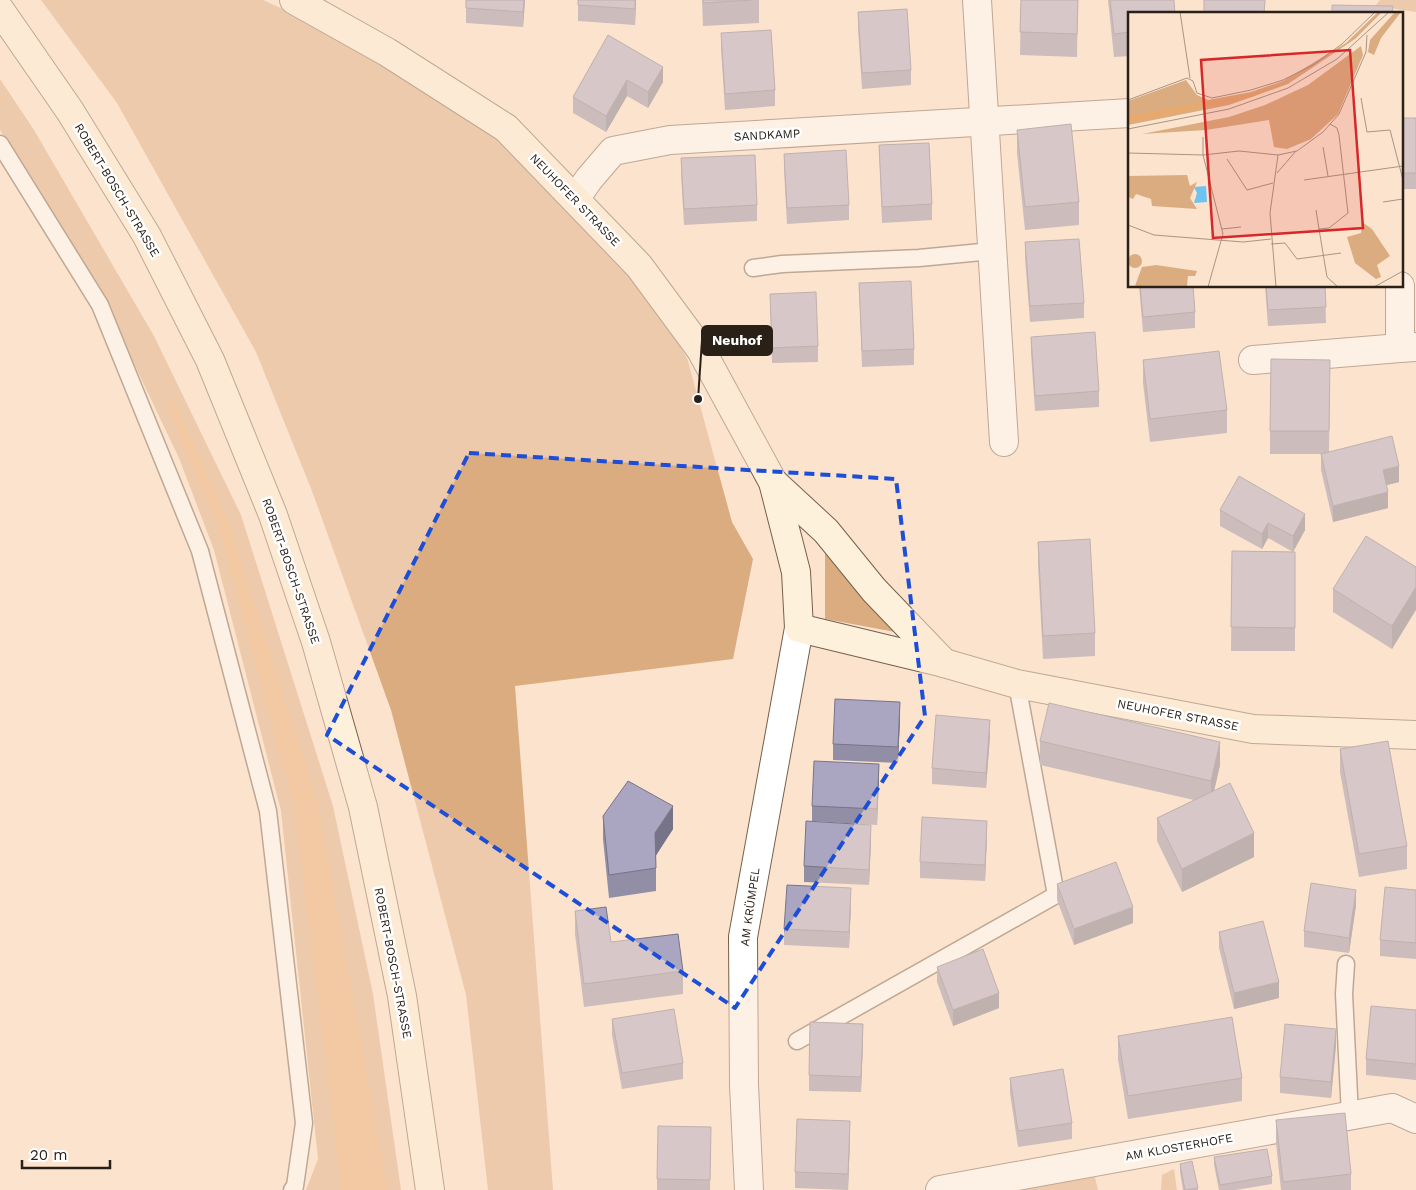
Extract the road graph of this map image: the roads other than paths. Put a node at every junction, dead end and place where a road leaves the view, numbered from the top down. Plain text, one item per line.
1 (294, 0) edge
2 (977, 0) edge
3 (0, 10) edge
4 (1128, 113) edge
5 (984, 123) junction
6 (0, 144) edge
7 (575, 200) junction
8 (992, 252) junction
9 (753, 268) dead end
10 (1400, 288) edge
11 (1408, 347) edge
12 (1253, 360) dead end
13 (1004, 442) dead end
14 (773, 482) junction
15 (798, 628) junction
16 (944, 662) junction
17 (1017, 684) junction
18 (1416, 736) edge
19 (1346, 964) dead end
20 (797, 1041) dead end
21 (1350, 1116) junction
22 (1416, 1119) edge
23 (292, 1190) edge
24 (430, 1190) edge
25 (749, 1190) edge
26 (940, 1190) edge

1 - 7 street, NEUHOFER STRASSE
2 - 5 street
3 - 24 street, ROBERT-BOSCH-STRASSE
4 - 5 street, SANDKAMP
5 - 7 street, SANDKAMP
5 - 8 street
6 - 23 lane
7 - 14 street, NEUHOFER STRASSE
8 - 9 lane
8 - 13 street
10 - 11 street
11 - 12 street
14 - 15 street, NEUHOFER STRASSE
14 - 16 street, NEUHOFER STRASSE
15 - 16 street, NEUHOFER STRASSE
15 - 25 street, AM KRÜMPEL
16 - 17 street, NEUHOFER STRASSE
17 - 18 street, NEUHOFER STRASSE
17 - 20 lane
19 - 21 lane
21 - 22 street, AM KLOSTERHOFE
21 - 26 street, AM KLOSTERHOFE

